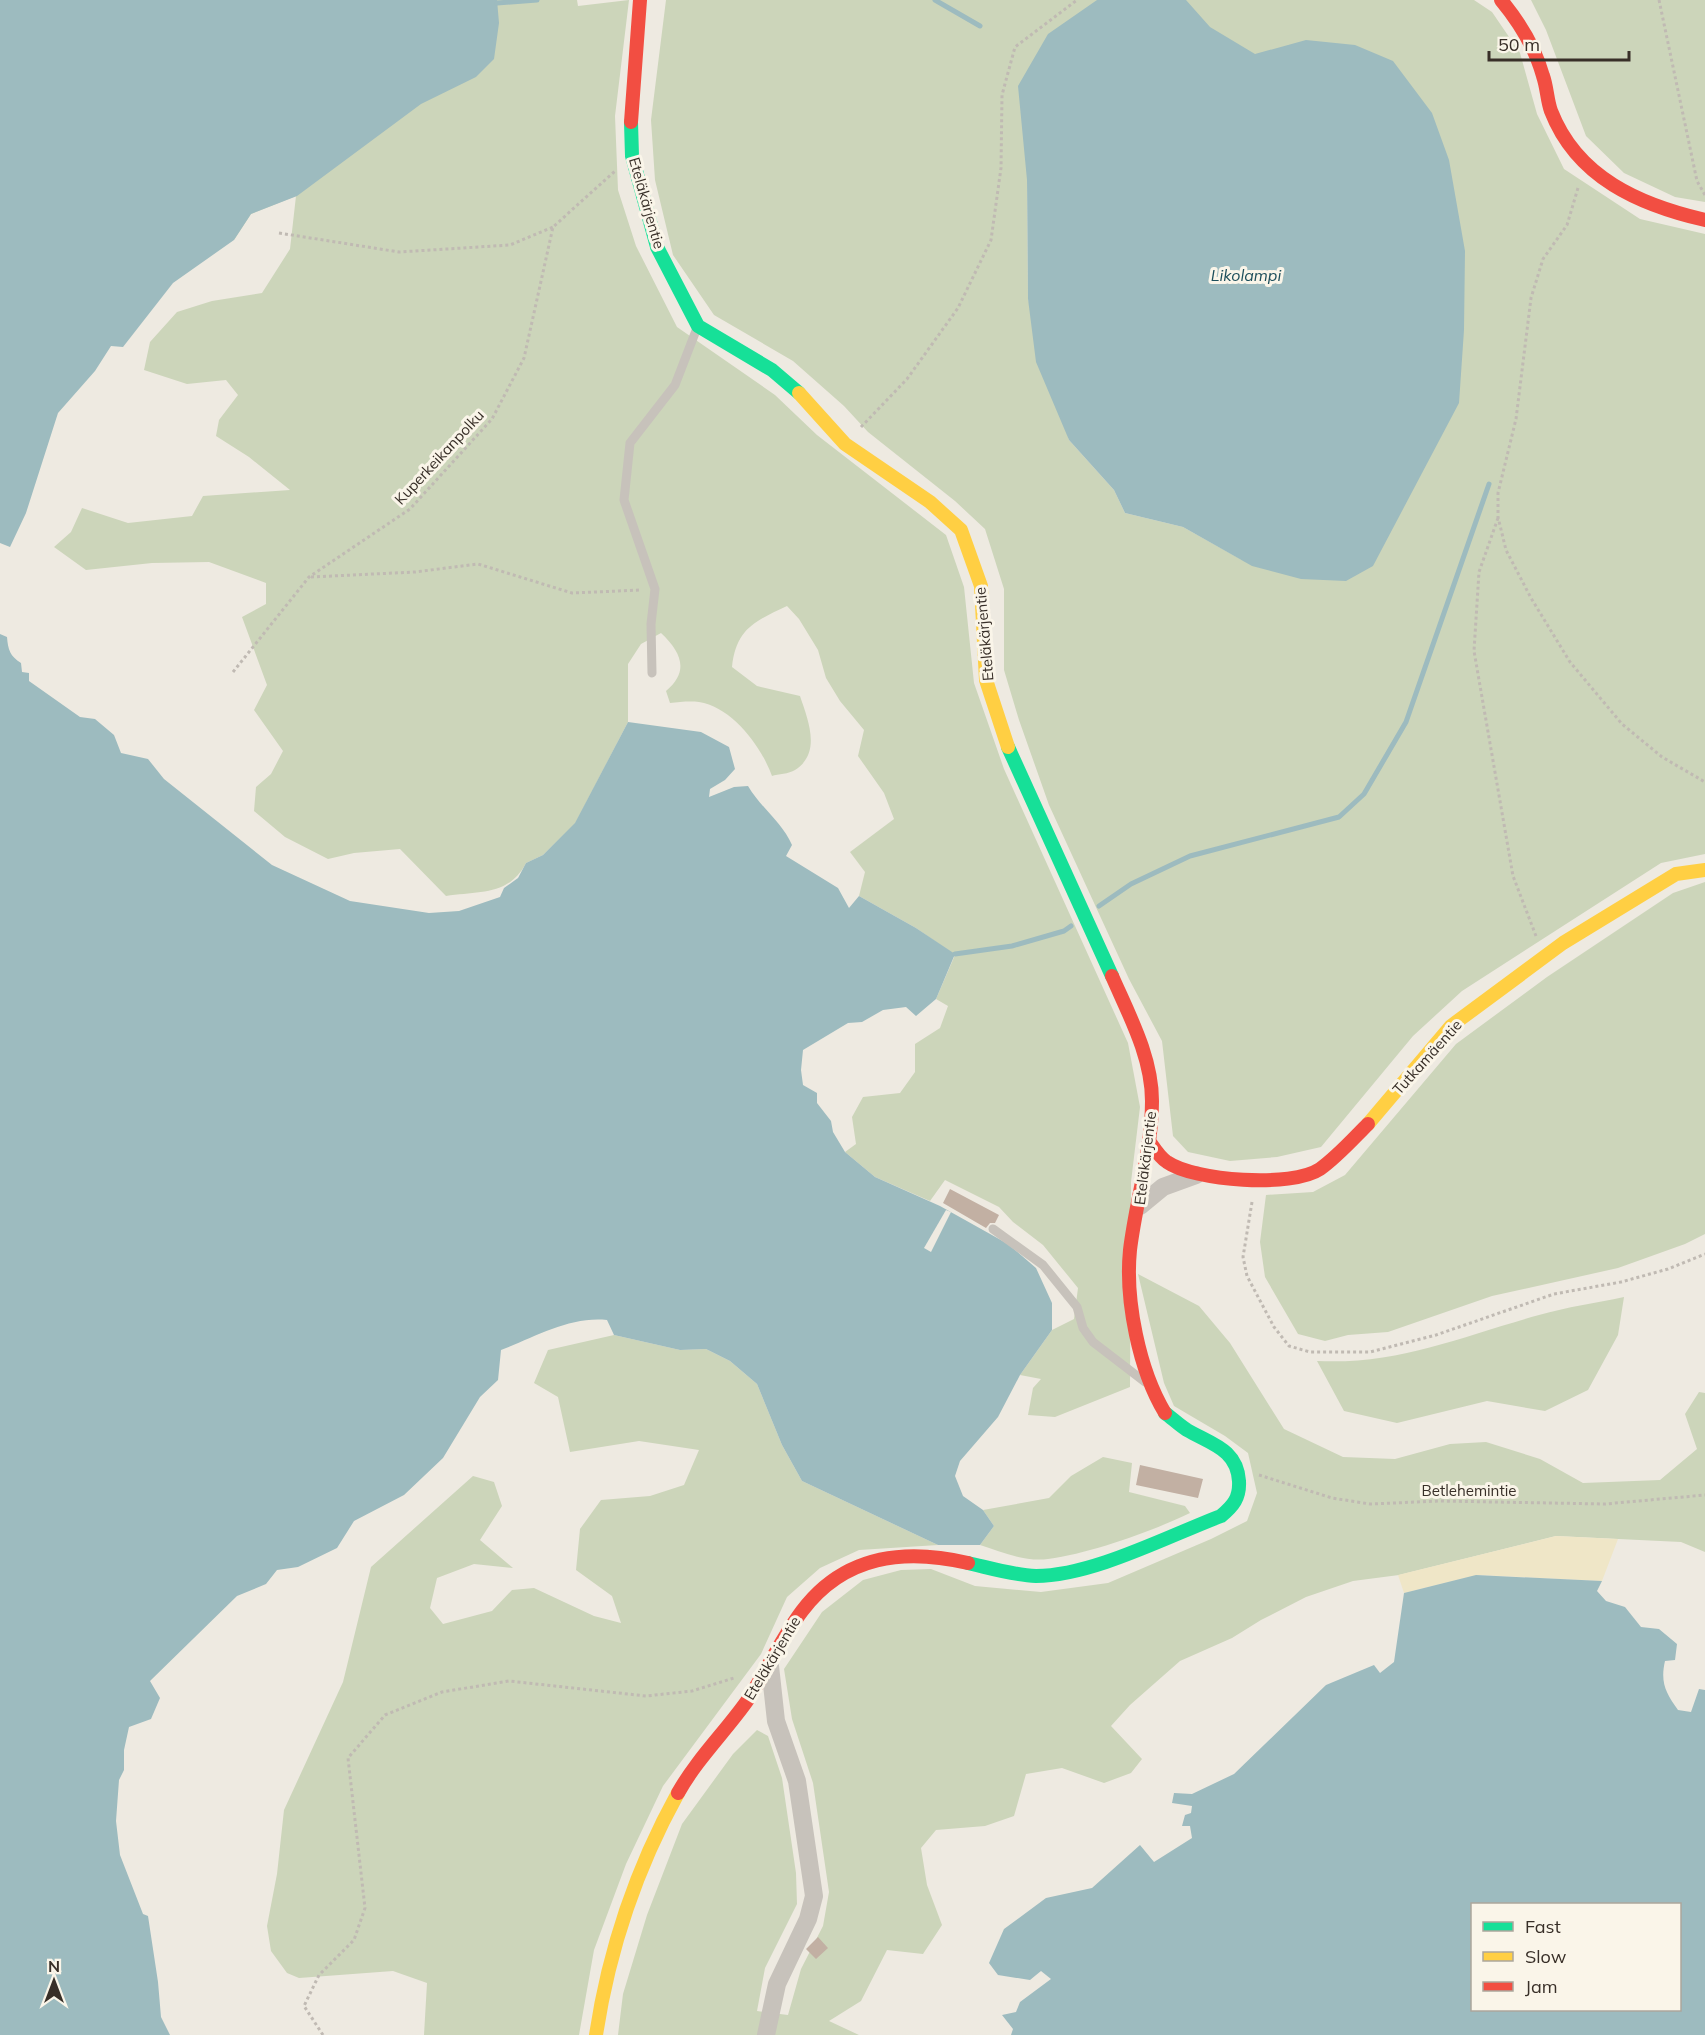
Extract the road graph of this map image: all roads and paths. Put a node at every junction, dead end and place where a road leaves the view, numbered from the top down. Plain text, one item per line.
1 (639, 0) edge
2 (1077, 0) edge
3 (1501, 0) edge
4 (1659, 0) edge
5 (632, 156) junction
6 (1582, 163) junction
7 (1705, 195) edge
8 (1705, 220) edge
9 (553, 227) junction
10 (279, 233) dead end
11 (698, 326) junction
12 (845, 444) junction
13 (1498, 517) junction
14 (309, 577) junction
15 (655, 589) junction
16 (233, 672) dead end
17 (652, 673) dead end
18 (1705, 782) edge
19 (1705, 870) edge
20 (1544, 957) junction
21 (1149, 1141) junction
22 (1196, 1175) junction
23 (1252, 1179) junction
24 (1140, 1206) junction
25 (993, 1229) dead end
26 (1705, 1254) edge
27 (1152, 1387) junction
28 (1238, 1466) junction
29 (1705, 1495) edge
30 (770, 1666) junction
31 (736, 1677) dead end
32 (323, 2035) edge
33 (596, 2035) edge
34 (766, 2035) edge

1 - 5 street, Eteläkärjentie
2 - 12 path
3 - 6 street
4 - 7 path
5 - 9 path
5 - 11 street, Eteläkärjentie
6 - 8 street
6 - 13 path
9 - 10 path
9 - 14 path, Kuperkeikanpolku
11 - 12 street, Eteläkärjentie
11 - 15 lane
12 - 21 street, Eteläkärjentie
13 - 18 path
13 - 20 path
14 - 15 path
14 - 16 path, Kuperkeikanpolku
15 - 17 lane
19 - 20 street, Tutkamäentie
20 - 23 street, Tutkamäentie
21 - 22 street, Tutkamäentie
21 - 24 street, Eteläkärjentie
22 - 23 street, Tutkamäentie
22 - 24 street
23 - 26 path
24 - 27 street, Eteläkärjentie
25 - 27 lane
27 - 28 street, Eteläkärjentie
28 - 29 path, Betlehemintie
28 - 30 street, Eteläkärjentie
30 - 33 street, Eteläkärjentie
30 - 34 street
31 - 32 path

